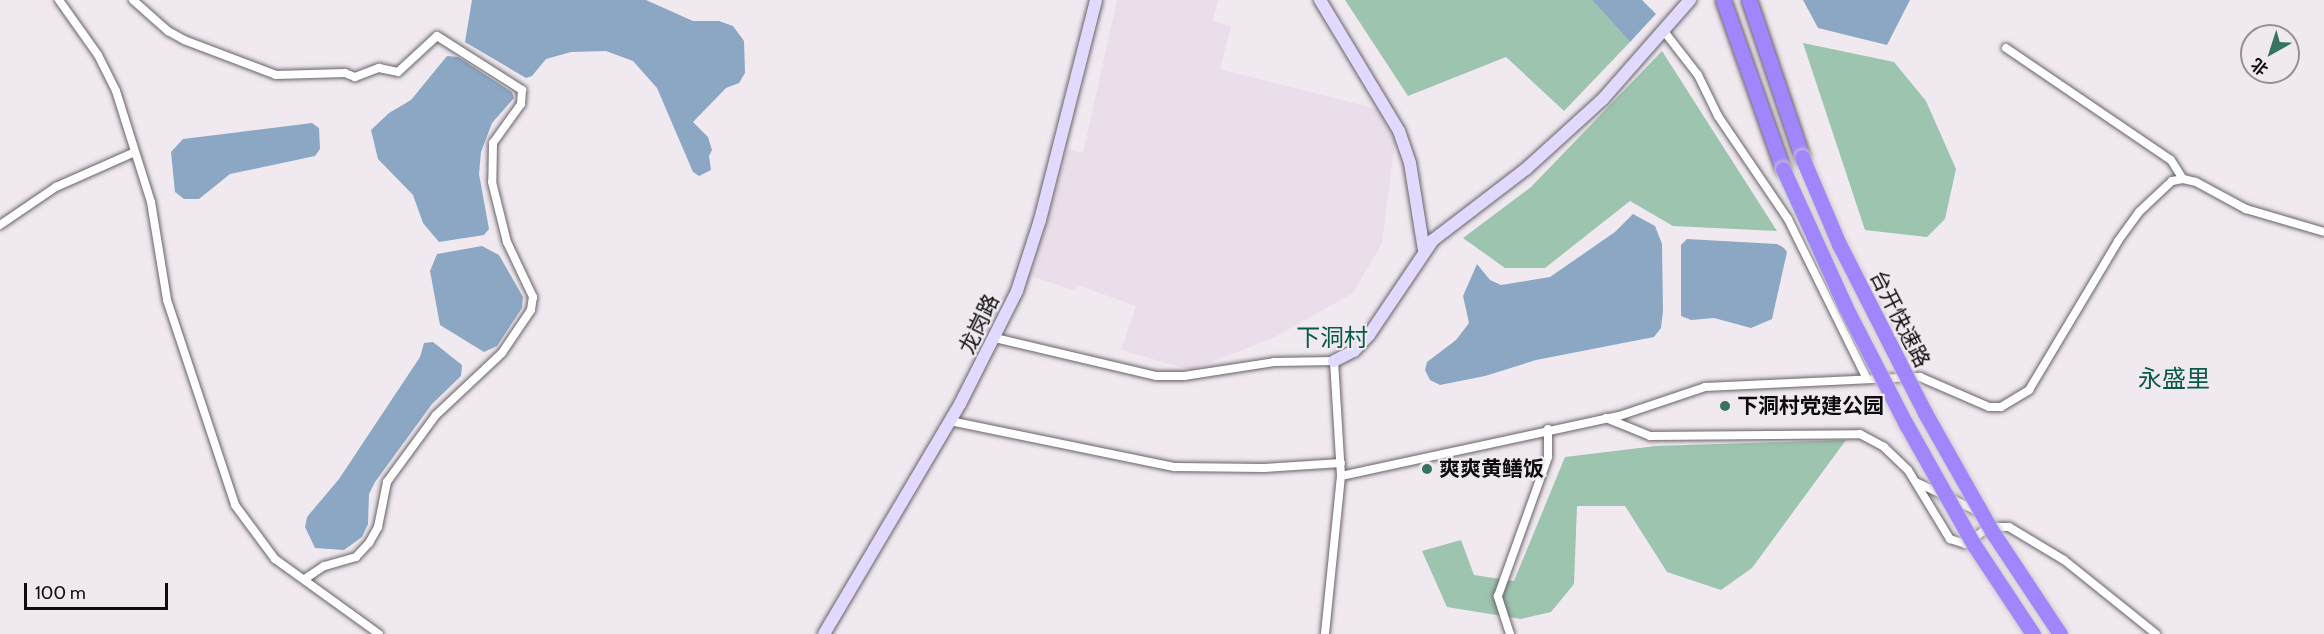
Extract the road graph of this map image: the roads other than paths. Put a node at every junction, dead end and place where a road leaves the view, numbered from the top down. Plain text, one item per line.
1 (59, 0) edge
2 (133, 0) edge
3 (1096, 0) edge
4 (1320, 0) edge
5 (1690, 0) edge
6 (1723, 0) edge
7 (1749, 0) edge
8 (1663, 30) junction
9 (2006, 48) dead end
10 (135, 152) junction
11 (2183, 179) junction
12 (0, 225) edge
13 (2324, 232) edge
14 (1424, 250) junction
15 (995, 338) junction
16 (1334, 361) junction
17 (1867, 379) junction
18 (1606, 418) junction
19 (950, 422) junction
20 (1548, 429) junction
21 (1341, 463) junction
22 (1341, 476) junction
23 (1918, 483) junction
24 (2009, 527) junction
25 (305, 579) junction
26 (379, 634) edge
27 (824, 634) edge
28 (1325, 634) edge
29 (1510, 634) edge
30 (2033, 634) edge
31 (2060, 634) edge
32 (2156, 634) edge

1 - 10 street
2 - 25 street
3 - 15 street, 龙岗路
4 - 14 street
5 - 8 street
6 - 30 highway, 台开快速路, bridge
7 - 31 highway, 台开快速路, bridge
8 - 14 street
8 - 17 street
9 - 11 street
10 - 12 street
10 - 25 street
11 - 13 street
11 - 17 street
14 - 16 street
15 - 16 street
15 - 19 street, 龙岗路
16 - 21 street
17 - 18 street
18 - 20 street
18 - 23 street
19 - 21 street
19 - 27 street, 龙岗路
20 - 22 street
20 - 29 street
21 - 22 street
22 - 28 street
23 - 24 street
23 - 24 street
24 - 32 street
25 - 26 street

